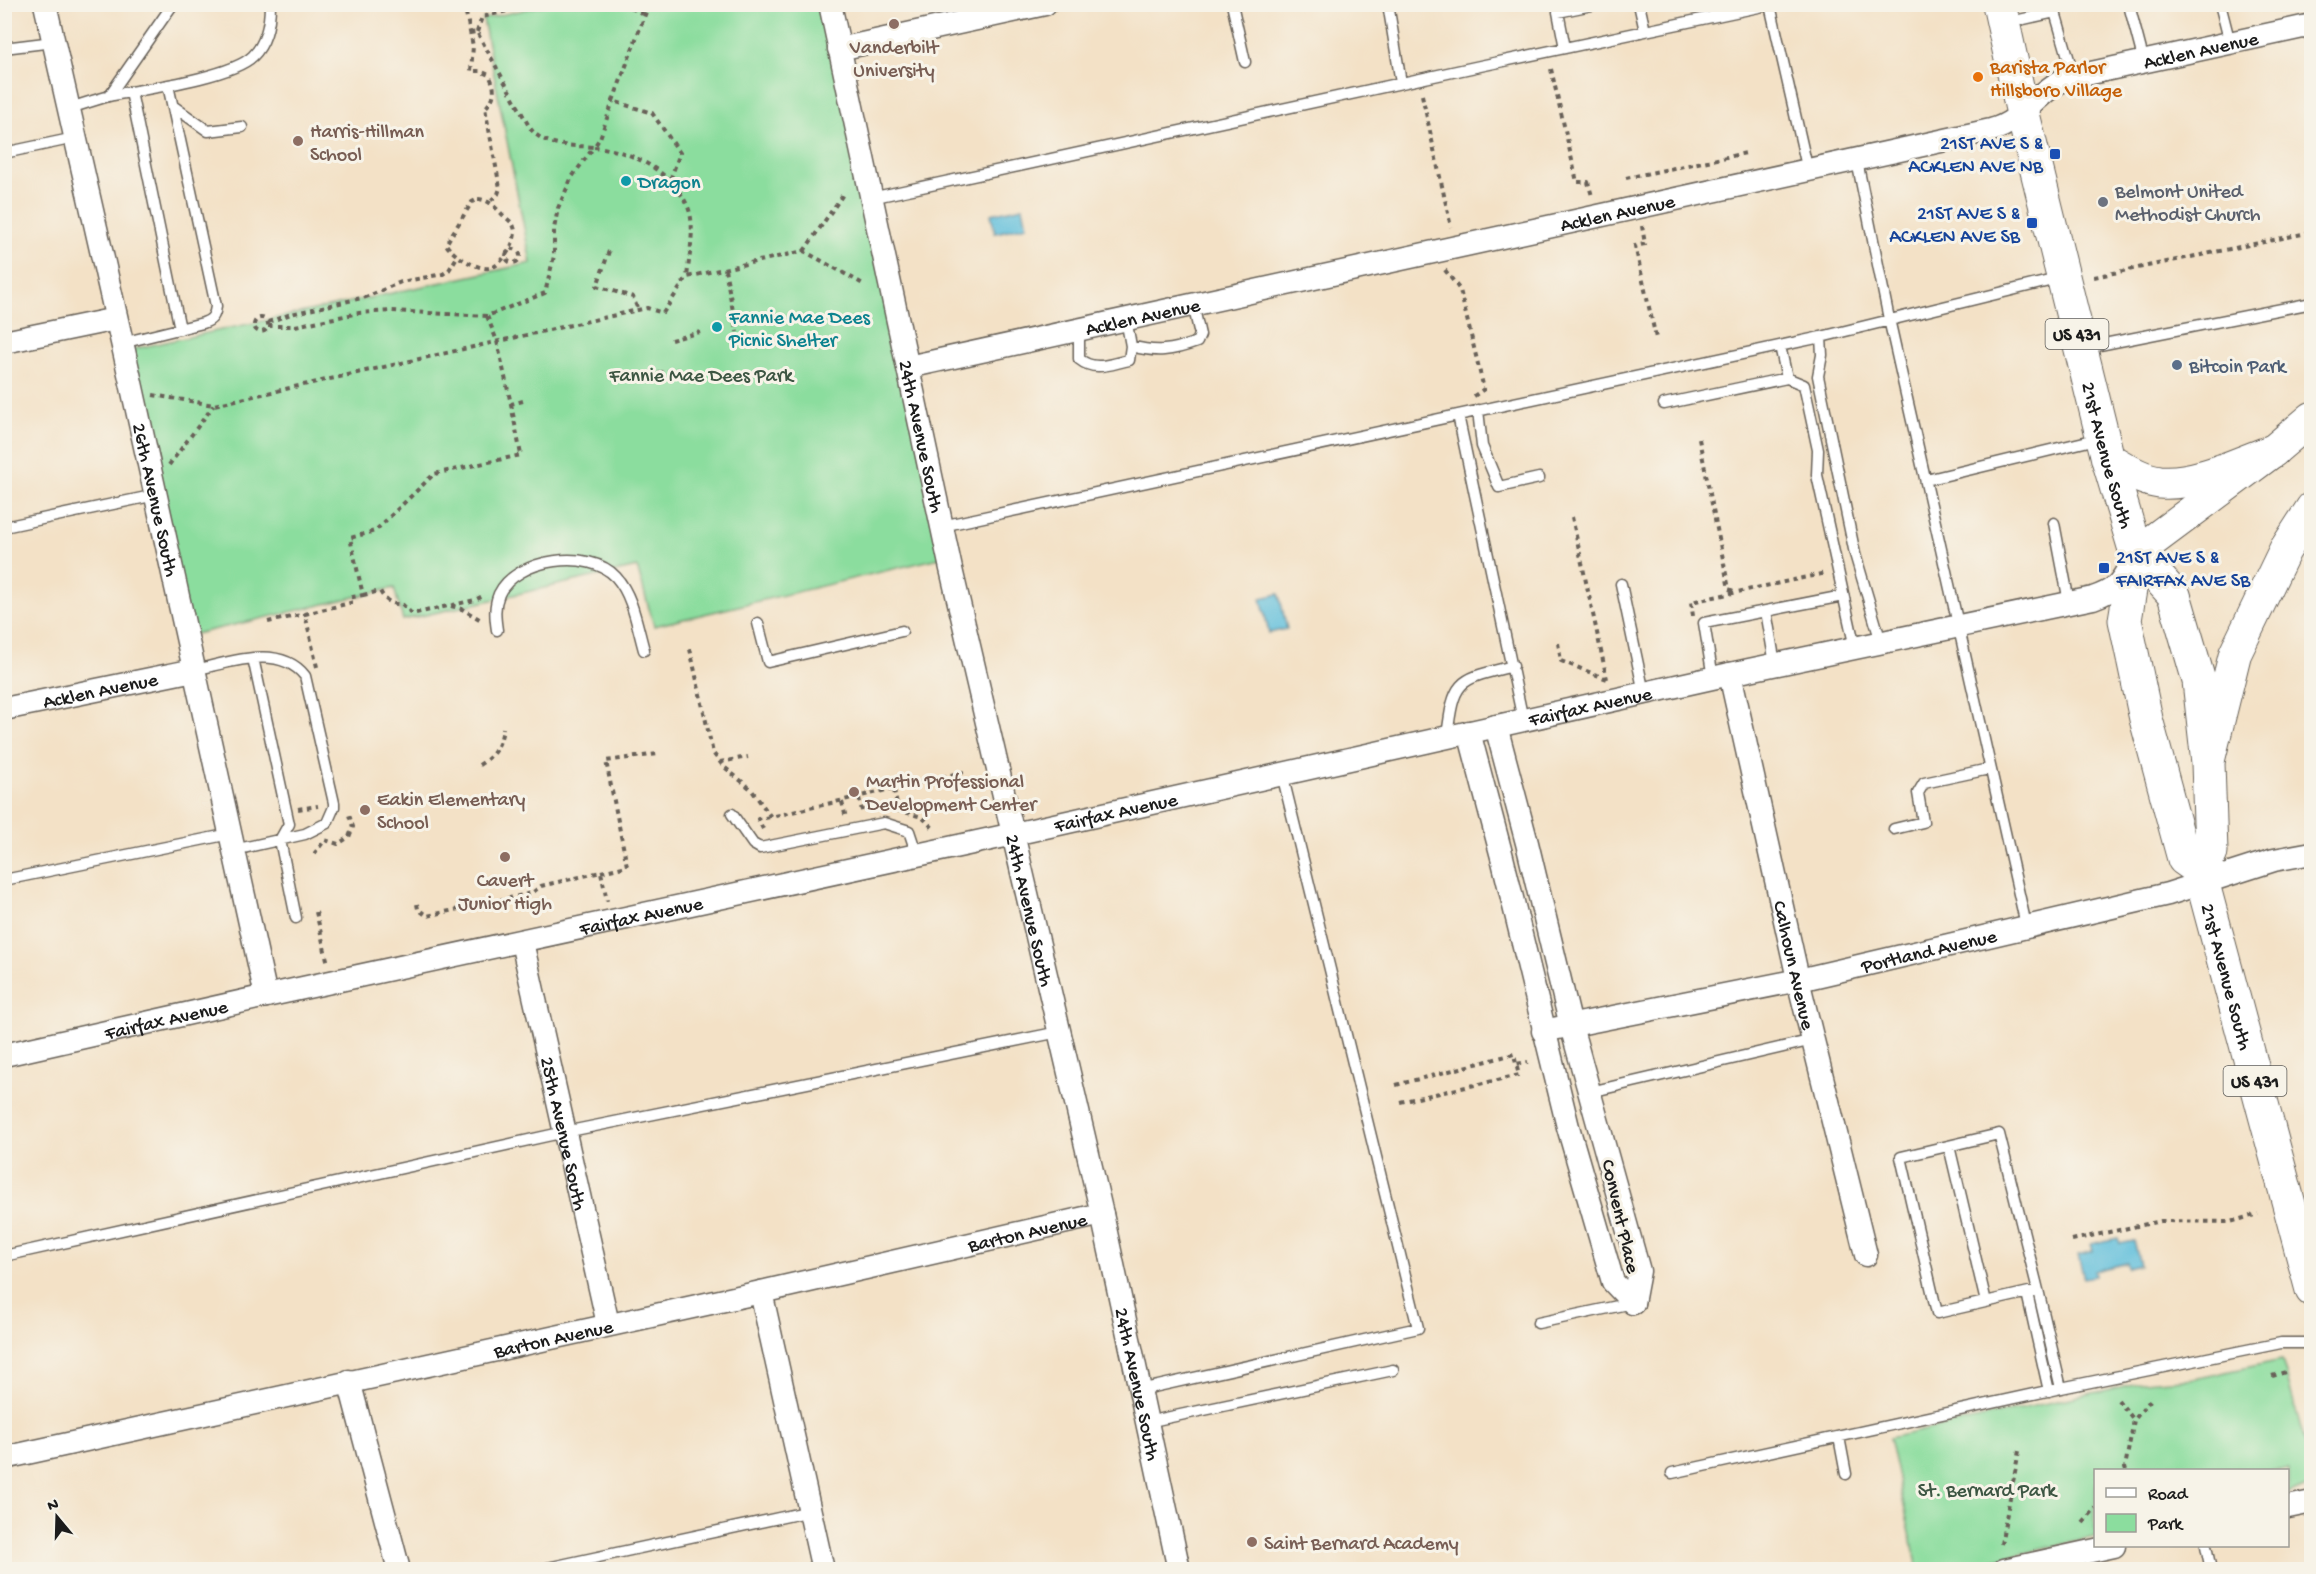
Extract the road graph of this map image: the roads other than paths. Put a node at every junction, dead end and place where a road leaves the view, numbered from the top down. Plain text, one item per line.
1 (45, 4) edge
2 (173, 4) edge
3 (270, 4) edge
4 (830, 4) edge
5 (1046, 4) edge
6 (1232, 4) edge
7 (1388, 4) edge
8 (1597, 4) edge
9 (1639, 4) edge
10 (2220, 4) edge
11 (1771, 5) edge
12 (2129, 5) edge
13 (2001, 14) edge
14 (2312, 25) edge
15 (1645, 31) junction
16 (53, 42) junction
17 (2230, 43) junction
18 (4, 48) edge
19 (1565, 48) junction
20 (839, 49) junction
21 (1245, 62) dead end
22 (2144, 62) junction
23 (2074, 77) junction
24 (1401, 83) junction
25 (168, 85) junction
26 (131, 92) junction
27 (109, 96) junction
28 (173, 106) junction
29 (69, 108) junction
30 (2023, 114) junction
31 (242, 127) dead end
32 (75, 138) junction
33 (4, 153) edge
34 (1857, 161) junction
35 (1808, 171) junction
36 (871, 198) junction
37 (2079, 277) junction
38 (2312, 303) edge
39 (1193, 304) junction
40 (116, 319) junction
41 (1126, 319) junction
42 (1889, 319) junction
43 (180, 329) junction
44 (1079, 329) junction
45 (1821, 337) junction
46 (4, 342) edge
47 (122, 343) junction
48 (1131, 346) junction
49 (1780, 346) junction
50 (2081, 348) junction
51 (908, 367) junction
52 (1786, 378) junction
53 (1664, 404) dead end
54 (1478, 411) junction
55 (1458, 415) junction
56 (2312, 418) edge
57 (2106, 449) junction
58 (2273, 450) junction
59 (1539, 478) dead end
60 (1926, 480) junction
61 (156, 495) junction
62 (2312, 508) edge
63 (2054, 523) dead end
64 (942, 526) junction
65 (4, 527) edge
66 (2136, 553) junction
67 (1621, 584) dead end
68 (1843, 596) junction
69 (2070, 602) junction
70 (1766, 611) junction
71 (758, 623) dead end
72 (1959, 625) junction
73 (497, 630) dead end
74 (903, 631) dead end
75 (1881, 642) junction
76 (1855, 648) junction
77 (644, 650) dead end
78 (253, 658) junction
79 (1775, 664) junction
80 (1512, 666) junction
81 (194, 670) junction
82 (1721, 676) junction
83 (1644, 693) junction
84 (4, 709) edge
85 (1523, 720) junction
86 (1496, 726) junction
87 (1469, 732) junction
88 (1446, 737) junction
89 (2208, 763) junction
90 (1989, 769) junction
91 (1282, 774) junction
92 (732, 814) dead end
93 (1894, 829) dead end
94 (1014, 834) junction
95 (280, 840) junction
96 (232, 842) junction
97 (2312, 853) edge
98 (917, 855) junction
99 (2202, 877) junction
100 (4, 880) edge
101 (296, 918) dead end
102 (2026, 925) junction
103 (522, 942) junction
104 (1799, 980) junction
105 (266, 996) junction
106 (1571, 1026) junction
107 (1543, 1031) junction
108 (1059, 1032) junction
109 (1813, 1040) junction
110 (4, 1055) edge
111 (1590, 1092) junction
112 (564, 1131) junction
113 (1949, 1146) junction
114 (1102, 1214) junction
115 (1866, 1255) dead end
116 (4, 1256) edge
117 (2312, 1290) edge
118 (761, 1292) junction
119 (2033, 1292) junction
120 (1986, 1302) junction
121 (1633, 1303) junction
122 (1538, 1323) dead end
123 (608, 1324) junction
124 (2312, 1343) edge
125 (1393, 1370) dead end
126 (349, 1381) junction
127 (2061, 1388) junction
128 (1140, 1390) junction
129 (2049, 1390) junction
130 (1147, 1422) junction
131 (1839, 1437) junction
132 (4, 1458) edge
133 (1672, 1473) dead end
134 (1846, 1474) dead end
135 (2312, 1502) edge
136 (2289, 1508) edge
137 (811, 1511) junction
138 (2105, 1547) edge
139 (2206, 1547) edge
140 (399, 1569) edge
141 (538, 1569) edge
142 (823, 1569) edge
143 (1179, 1569) edge
144 (2004, 1569) edge
145 (2211, 1569) edge

1 - 16 street, 26th Avenue South
2 - 27 lane
3 - 25 lane
4 - 20 street, 24th Avenue South
5 - 20 street
6 - 21 lane
7 - 24 lane
8 - 19 lane
9 - 15 lane
10 - 17 lane
11 - 15 lane
11 - 35 lane
12 - 22 lane
13 - 23 lane
13 - 30 main road, 21st Avenue South / US 431
14 - 17 street, Acklen Avenue
15 - 19 lane
16 - 18 lane
16 - 29 street, 26th Avenue South
17 - 22 street, Acklen Avenue
19 - 24 lane
20 - 36 street, 24th Avenue South
22 - 23 street, Acklen Avenue
23 - 30 street, Acklen Avenue
24 - 36 lane
25 - 26 lane
25 - 28 lane
26 - 27 lane
26 - 43 lane
27 - 29 lane
28 - 31 lane
28 - 43 lane
29 - 32 street, 26th Avenue South
30 - 34 street, Acklen Avenue
30 - 37 main road, 21st Avenue South / US 431
32 - 33 lane
32 - 40 street, 26th Avenue South
34 - 35 street, Acklen Avenue
34 - 42 lane
35 - 39 street, Acklen Avenue
36 - 51 street, 24th Avenue South
37 - 42 lane
37 - 50 main road, 21st Avenue South / US 431
38 - 50 lane
39 - 41 street, Acklen Avenue
39 - 48 lane
40 - 46 street
40 - 47 street, 26th Avenue South
41 - 44 street, Acklen Avenue
41 - 48 lane
42 - 45 lane
42 - 60 lane
43 - 47 lane
44 - 48 lane
44 - 51 street, Acklen Avenue
45 - 49 lane
45 - 75 lane
47 - 61 street, 26th Avenue South
49 - 52 lane
49 - 54 lane
50 - 57 main road, 21st Avenue South / US 431
51 - 64 street, 24th Avenue South
52 - 53 lane
52 - 68 lane
54 - 55 lane
54 - 59 lane
55 - 64 lane
55 - 80 lane
56 - 58 main road
57 - 58 main road
57 - 60 lane
57 - 66 main road, 21st Avenue South / US 431
58 - 66 main road
60 - 72 lane
61 - 65 lane
61 - 81 street, 26th Avenue South
62 - 89 main road
63 - 69 lane
64 - 94 street, 24th Avenue South
66 - 69 street, Fairfax Avenue
66 - 89 main road, 21st Avenue South / US 431
66 - 99 main road, 21st Avenue South / US 431
67 - 83 lane
68 - 70 lane
68 - 76 lane
69 - 72 street, Fairfax Avenue
70 - 79 lane
70 - 82 lane
71 - 74 lane
72 - 75 street, Fairfax Avenue
72 - 90 lane
73 - 77 lane
75 - 76 street, Fairfax Avenue
76 - 79 street, Fairfax Avenue
78 - 81 lane
78 - 95 lane
78 - 95 lane
79 - 82 street, Fairfax Avenue
80 - 85 lane
80 - 88 lane
81 - 84 street, Acklen Avenue
81 - 96 street, 26th Avenue South
82 - 83 street, Fairfax Avenue
82 - 104 street, Calhoun Avenue
83 - 85 street, Fairfax Avenue
85 - 86 street, Fairfax Avenue
86 - 87 street, Fairfax Avenue
86 - 106 street, Convent Place
87 - 88 street, Fairfax Avenue
87 - 107 street, Convent Place
88 - 91 street, Fairfax Avenue
89 - 99 main road, 21st Avenue South / US 431
90 - 93 lane
90 - 102 lane
91 - 94 street, Fairfax Avenue
91 - 128 lane
92 - 98 lane
94 - 98 street, Fairfax Avenue
94 - 108 street, 24th Avenue South
95 - 96 lane
95 - 101 lane
96 - 100 lane
96 - 105 street, 26th Avenue South
97 - 99 street, Portland Avenue
98 - 103 street, Fairfax Avenue
99 - 102 street, Portland Avenue
99 - 117 main road, 21st Avenue South / US 431
102 - 104 street, Portland Avenue
103 - 105 street, Fairfax Avenue
103 - 112 street, 25th Avenue South
104 - 106 street, Portland Avenue
104 - 109 street, Calhoun Avenue
105 - 110 street, Fairfax Avenue
106 - 107 street, Portland Avenue
106 - 111 street, Convent Place
107 - 121 street, Convent Place
108 - 112 lane
108 - 114 street, 24th Avenue South
109 - 111 lane
109 - 115 street, Calhoun Avenue
111 - 121 street, Convent Place
112 - 116 lane
112 - 123 street, 25th Avenue South
113 - 119 lane
113 - 120 lane
113 - 120 lane
114 - 118 street, Barton Avenue
114 - 128 street, 24th Avenue South
118 - 123 street, Barton Avenue
118 - 137 street
119 - 120 lane
119 - 127 lane
119 - 129 lane
121 - 122 lane
123 - 126 street, Barton Avenue
124 - 127 lane
125 - 130 lane
126 - 132 street, Barton Avenue
126 - 140 street
127 - 129 lane
128 - 130 street, 24th Avenue South
129 - 131 lane
130 - 143 street, 24th Avenue South
131 - 133 lane
131 - 134 lane
135 - 136 street
137 - 141 lane
137 - 142 street
138 - 144 street
139 - 145 lane

